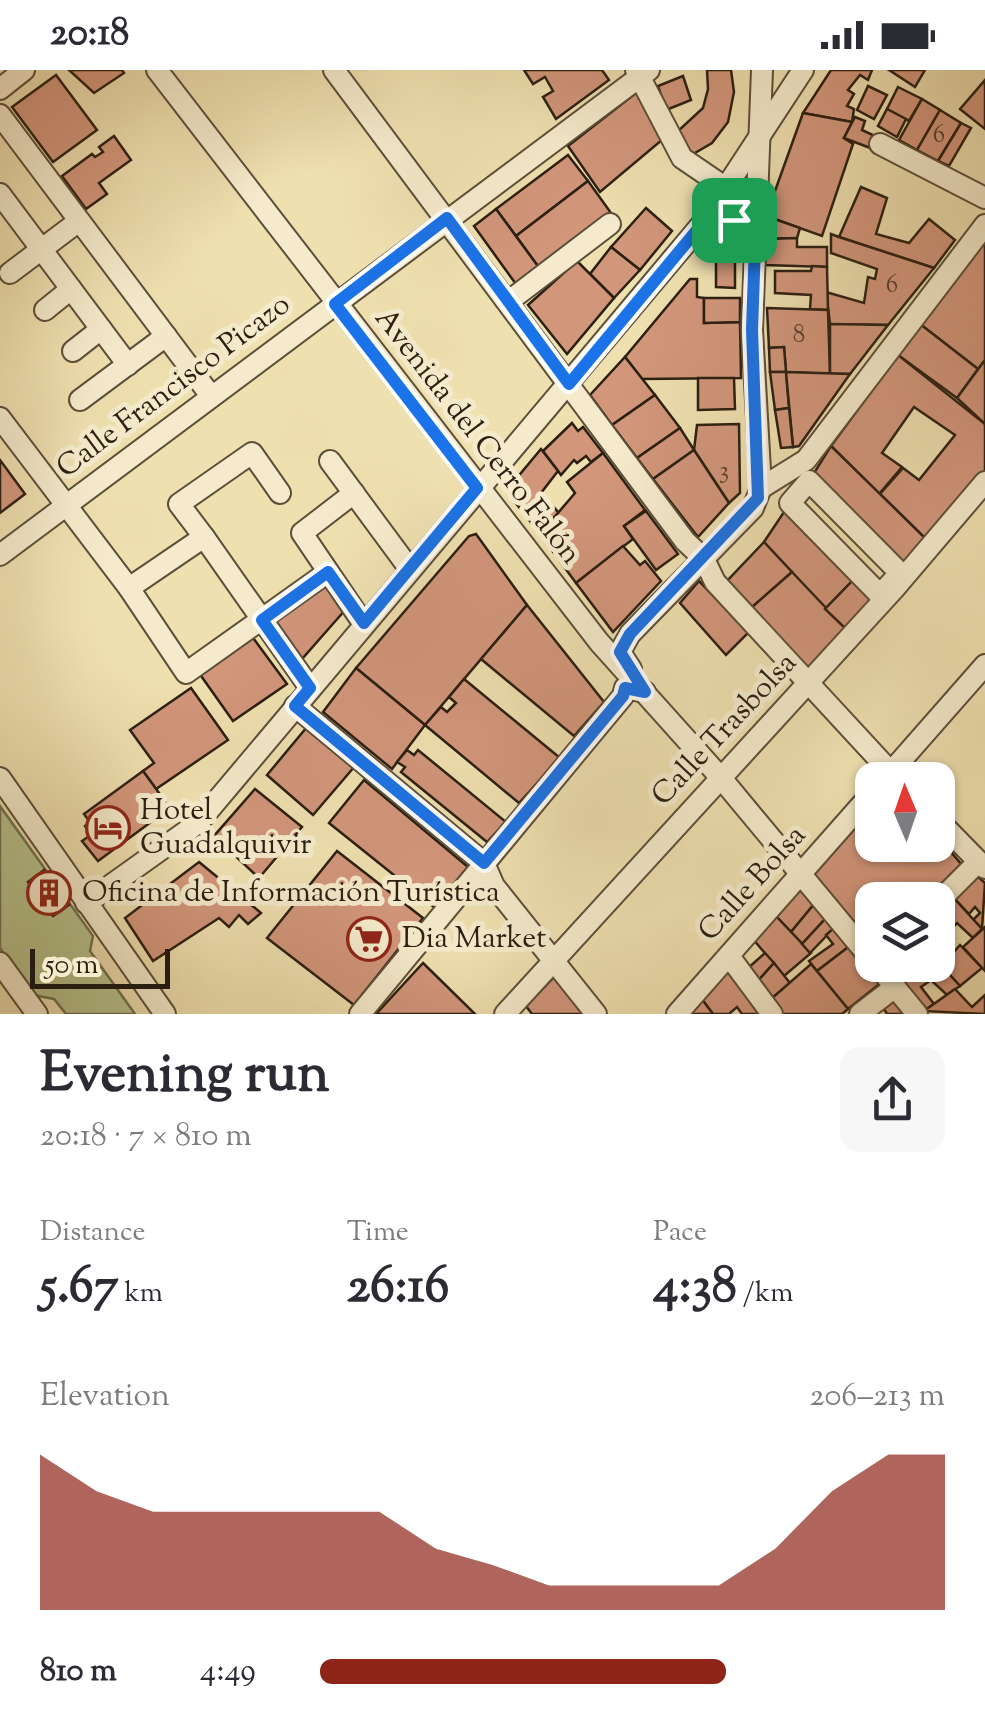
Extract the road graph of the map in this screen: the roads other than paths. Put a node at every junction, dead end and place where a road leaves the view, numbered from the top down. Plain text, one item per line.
1 (24, 70) edge
2 (158, 70) edge
3 (334, 70) edge
4 (762, 70) edge
5 (802, 70) edge
6 (641, 72) edge
7 (0, 89) edge
8 (0, 115) edge
9 (758, 138) junction
10 (880, 144) dead end
11 (726, 188) junction
12 (0, 194) edge
13 (985, 198) edge
14 (447, 218) junction
15 (80, 221) junction
16 (610, 224) dead end
17 (702, 224) junction
18 (985, 225) edge
19 (755, 244) junction
20 (42, 249) junction
21 (10, 272) dead end
22 (71, 289) junction
23 (509, 302) junction
24 (335, 304) junction
25 (44, 310) dead end
26 (101, 330) junction
27 (166, 336) junction
28 (73, 351) dead end
29 (128, 365) junction
30 (569, 384) junction
31 (211, 396) junction
32 (80, 400) dead end
33 (0, 418) edge
34 (330, 461) dead end
35 (809, 481) joint
36 (985, 482) edge
37 (477, 488) junction
38 (761, 488) junction
39 (354, 492) junction
40 (280, 493) dead end
41 (66, 506) junction
42 (204, 537) junction
43 (0, 555) edge
44 (704, 558) junction
45 (410, 568) junction
46 (328, 572) junction
47 (128, 588) junction
48 (262, 620) junction
49 (364, 623) junction
50 (985, 665) edge
51 (807, 684) junction
52 (310, 688) junction
53 (645, 692) junction
54 (295, 706) junction
55 (877, 762) edge
56 (904, 762) edge
57 (0, 778) edge
58 (721, 778) junction
59 (855, 813) edge
60 (955, 837) edge
61 (484, 863) junction
62 (982, 865) edge
63 (802, 874) junction
64 (955, 888) edge
65 (86, 903) junction
66 (855, 938) edge
67 (729, 956) junction
68 (553, 960) junction
69 (2, 971) edge
70 (891, 982) edge
71 (895, 987) junction
72 (37, 1014) edge
73 (166, 1014) edge
74 (360, 1014) edge
75 (504, 1014) edge
76 (596, 1014) edge
77 (677, 1014) edge
78 (772, 1014) edge
79 (860, 1014) edge
80 (917, 1014) edge

1 - 7 street
2 - 24 street, Avenida del Cerro Falón
3 - 14 street
4 - 9 street
5 - 9 street
6 - 11 street
6 - 14 street, Calle Francisco Picazo
8 - 15 street
9 - 11 street
9 - 19 street
10 - 13 street
11 - 17 street
12 - 20 street
14 - 23 street
14 - 24 street, Calle Francisco Picazo
15 - 20 street
15 - 27 street
16 - 23 street
17 - 19 street
17 - 30 street
18 - 38 street
19 - 38 street
20 - 21 street
20 - 22 street
22 - 25 street
22 - 26 street
23 - 30 street
24 - 31 street, Calle Francisco Picazo
24 - 37 street, Avenida del Cerro Falón
26 - 28 street
26 - 29 street
27 - 29 street
27 - 31 street
29 - 32 street
30 - 37 street
30 - 44 street
31 - 41 street, Calle Francisco Picazo
33 - 41 street
34 - 39 street
35 - 35 street
36 - 51 street, Calle Trasbolsa
37 - 45 street
37 - 53 street, Avenida del Cerro Falón
38 - 44 street
39 - 45 street
39 - 46 street
40 - 42 street
41 - 43 street, Calle Francisco Picazo
41 - 47 street
42 - 47 street
42 - 48 street
44 - 51 street
44 - 53 street
45 - 49 street
46 - 48 street
46 - 49 street
47 - 48 street
48 - 52 street
49 - 52 street
50 - 56 street
51 - 55 street
51 - 58 street, Calle Trasbolsa
52 - 54 street
53 - 58 street
53 - 61 street
54 - 61 street
54 - 65 street
57 - 65 street
58 - 63 street
58 - 68 street, Calle Trasbolsa
59 - 63 street, Calle Bolsa
60 - 62 street
61 - 68 street
61 - 74 street
62 - 64 street
63 - 66 street
63 - 67 street, Calle Bolsa
65 - 73 street
67 - 77 street, Calle Bolsa
67 - 78 street
68 - 75 street, Calle Trasbolsa
68 - 76 street
69 - 72 street
70 - 71 street
71 - 79 street
71 - 80 street

